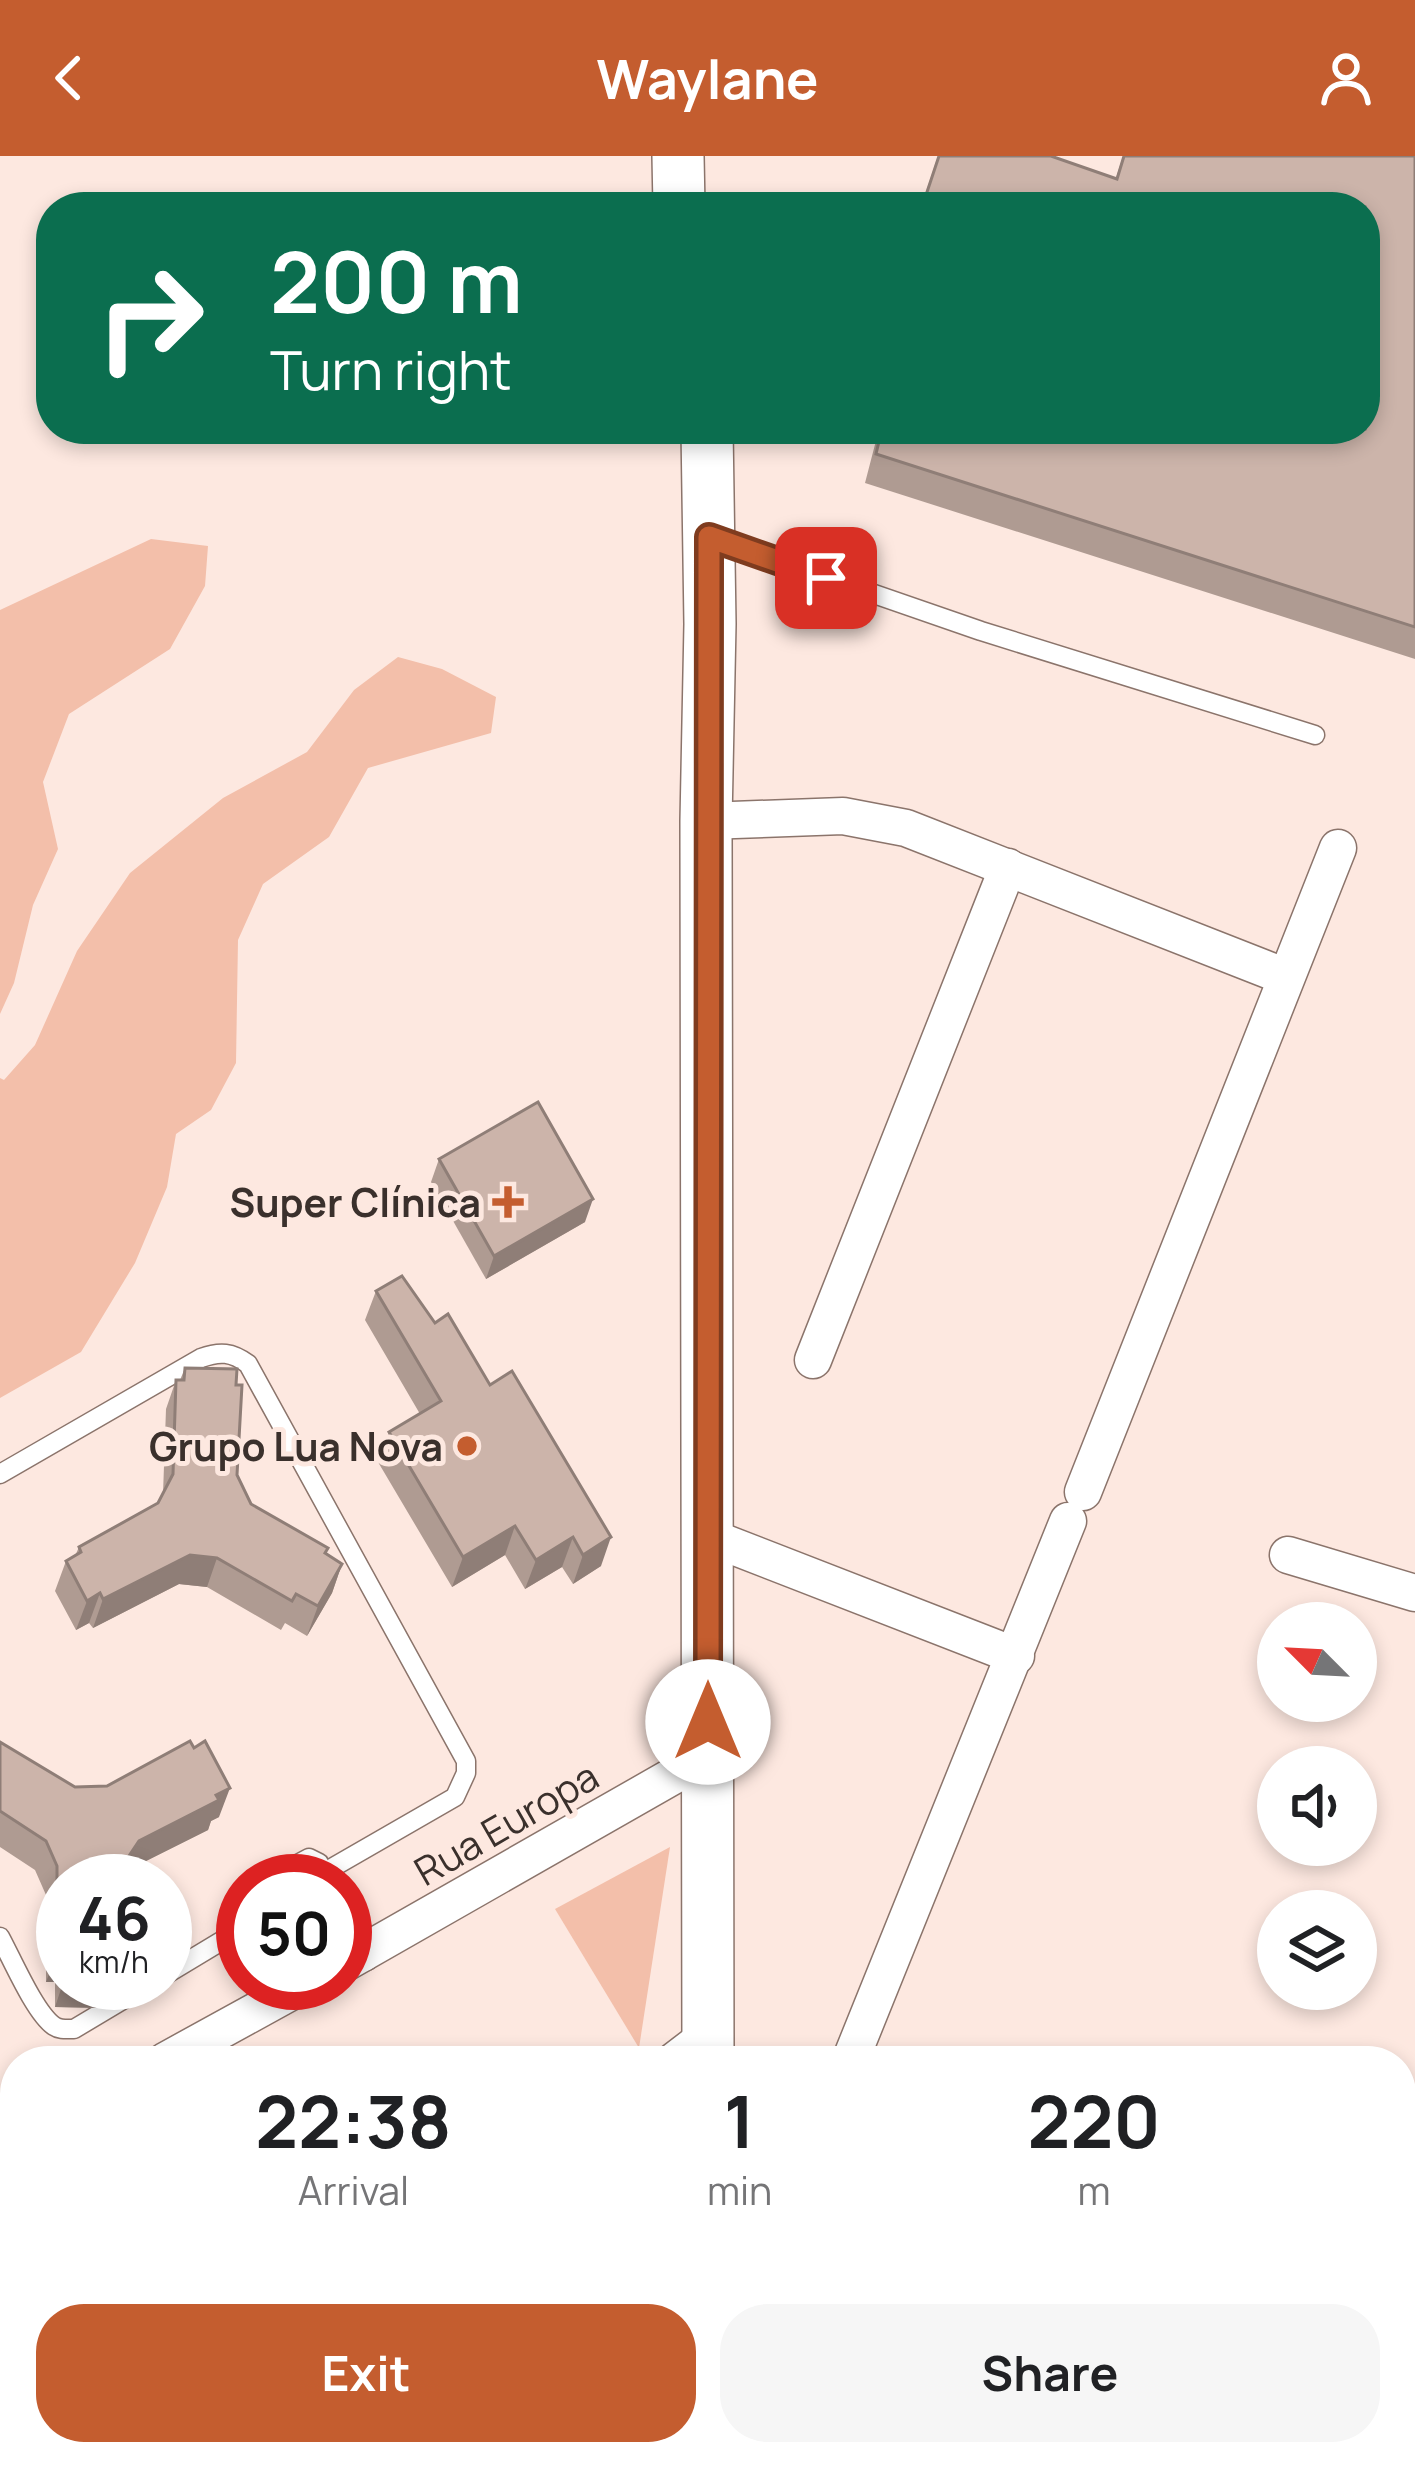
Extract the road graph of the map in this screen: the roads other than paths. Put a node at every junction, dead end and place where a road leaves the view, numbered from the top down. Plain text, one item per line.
1 (678, 156) edge
2 (702, 156) edge
3 (679, 192) edge
4 (703, 192) edge
5 (684, 444) edge
6 (706, 444) edge
7 (699, 519) junction
8 (1316, 735) dead end
9 (706, 821) junction
10 (1337, 848) dead end
11 (1008, 867) junction
12 (1286, 977) junction
13 (813, 1360) dead end
14 (0, 1474) edge
15 (707, 1536) junction
16 (1288, 1555) dead end
17 (1415, 1593) edge
18 (1016, 1656) junction
19 (708, 1756) junction
20 (363, 1854) edge
21 (0, 1937) edge
22 (372, 1948) edge
23 (36, 2001) edge
24 (41, 2010) edge
25 (107, 2010) edge
26 (258, 2010) edge
27 (192, 2046) edge
28 (696, 2046) edge
29 (856, 2046) edge

1 - 3 main road
2 - 4 main road
5 - 9 main road
6 - 7 main road
7 - 8 lane
7 - 9 main road
9 - 11 street
9 - 15 main road
10 - 12 street
11 - 12 street
11 - 13 street
12 - 18 street
14 - 20 lane
15 - 18 street
15 - 19 main road
16 - 17 street
18 - 29 street
19 - 22 street, Rua Europa
19 - 28 main road
21 - 23 lane
24 - 25 lane
26 - 27 street

